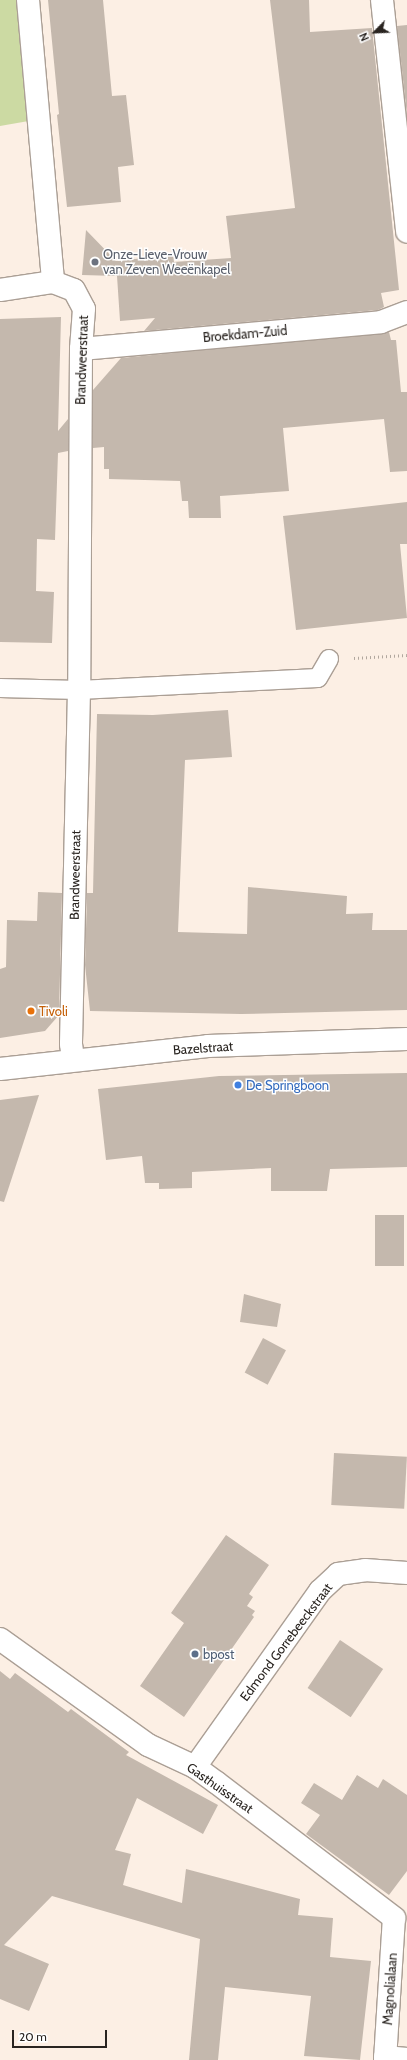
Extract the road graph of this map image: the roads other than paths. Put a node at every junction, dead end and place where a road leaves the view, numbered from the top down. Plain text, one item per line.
1 (28, 0) edge
2 (382, 0) edge
3 (407, 232) edge
4 (53, 282) junction
5 (0, 290) edge
6 (407, 312) edge
7 (81, 349) junction
8 (330, 659) road end
9 (0, 688) edge
10 (79, 690) junction
11 (407, 1039) edge
12 (73, 1059) junction
13 (0, 1069) edge
14 (407, 1573) edge
15 (0, 1640) edge
16 (194, 1768) junction
17 (401, 1919) edge
18 (385, 2059) edge
19 (407, 2059) edge

1 - 4 street
2 - 3 street
4 - 5 street
4 - 7 street, Brandweerstraat
6 - 7 street, Broekdam-Zuid
7 - 10 street, Brandweerstraat
8 - 10 lane
9 - 10 lane
10 - 12 street, Brandweerstraat
11 - 12 street, Bazelstraat
12 - 13 street, Bazelstraat
14 - 16 street, Edmond Gorrebeeckstraat
15 - 16 street, Gasthuisstraat
16 - 17 street, Gasthuisstraat
17 - 18 street, Magnolialaan
18 - 19 street

